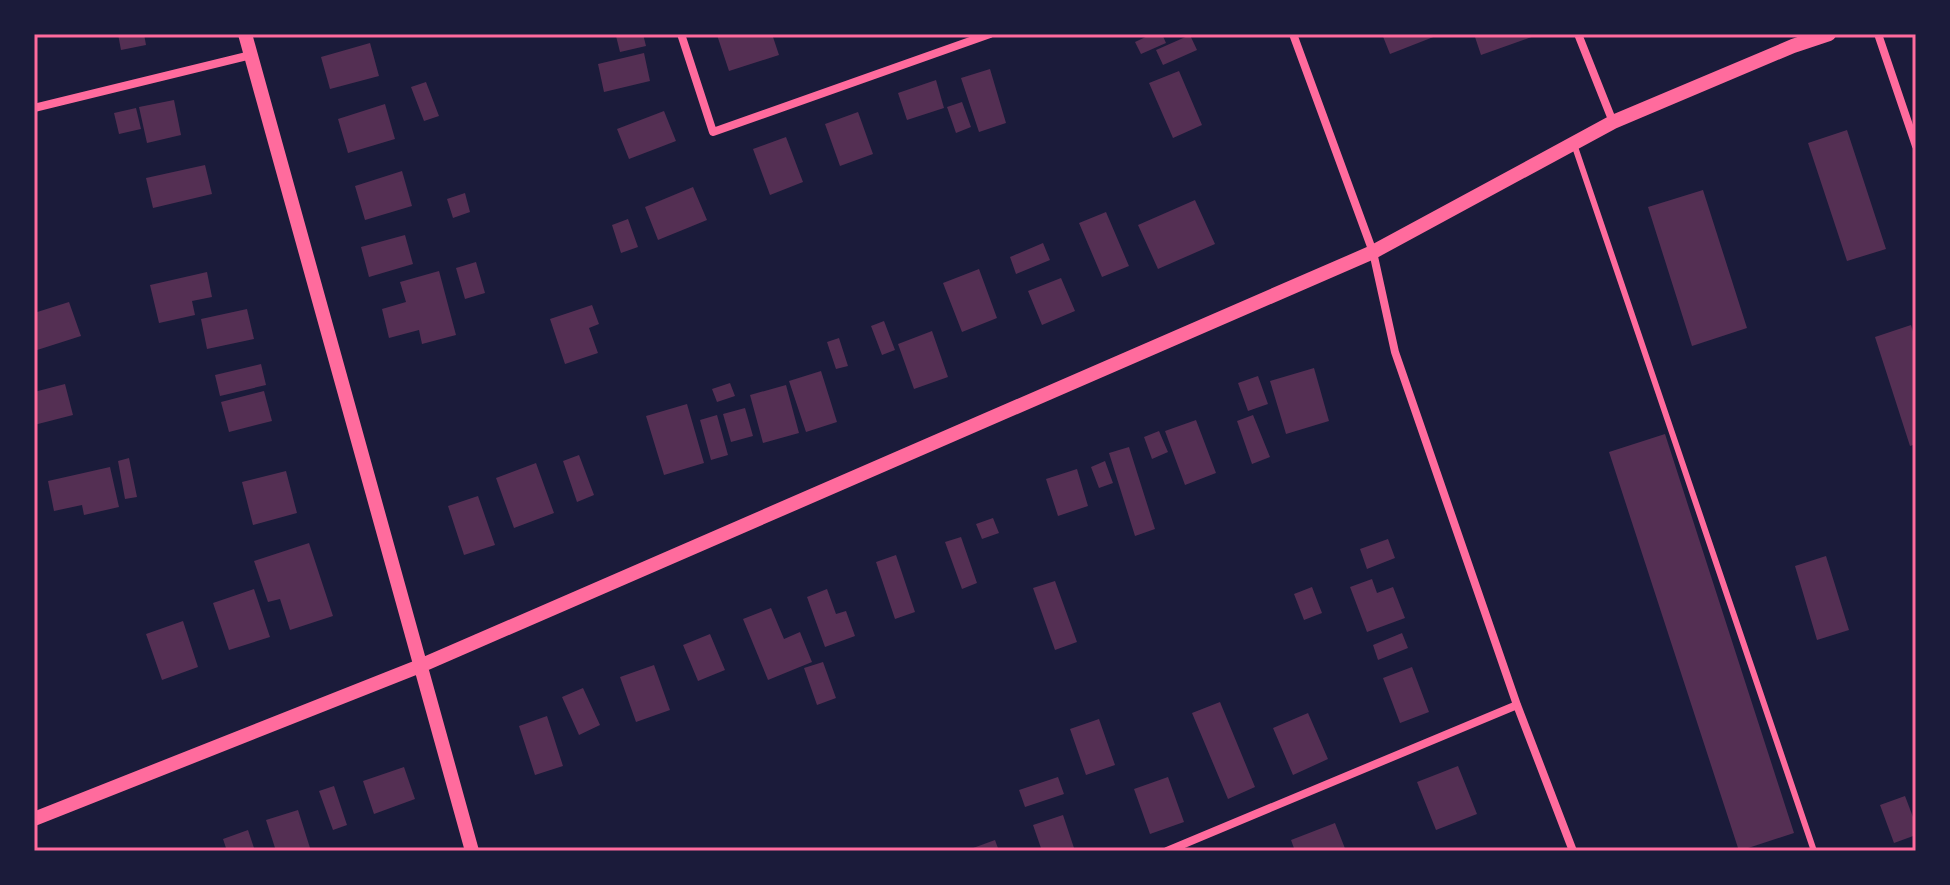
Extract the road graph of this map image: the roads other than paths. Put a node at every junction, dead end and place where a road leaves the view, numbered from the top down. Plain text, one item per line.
1 (245, 34) edge
2 (681, 34) edge
3 (990, 34) edge
4 (1293, 34) edge
5 (1578, 34) edge
6 (1829, 34) edge
7 (1878, 34) edge
8 (251, 55) junction
9 (34, 108) edge
10 (1613, 122) junction
11 (1574, 144) junction
12 (1916, 146) edge
13 (1373, 252) junction
14 (420, 666) junction
15 (1517, 705) junction
16 (34, 819) edge
17 (472, 851) edge
18 (1167, 851) edge
19 (1573, 851) edge
20 (1814, 851) edge

1 - 8 street
2 - 3 street
4 - 13 street
5 - 10 street
6 - 10 street
7 - 12 street
8 - 9 street
8 - 14 street
10 - 11 street
11 - 13 street
11 - 20 lane
13 - 14 street
13 - 15 street
14 - 16 street
14 - 17 street
15 - 18 street
15 - 19 street

